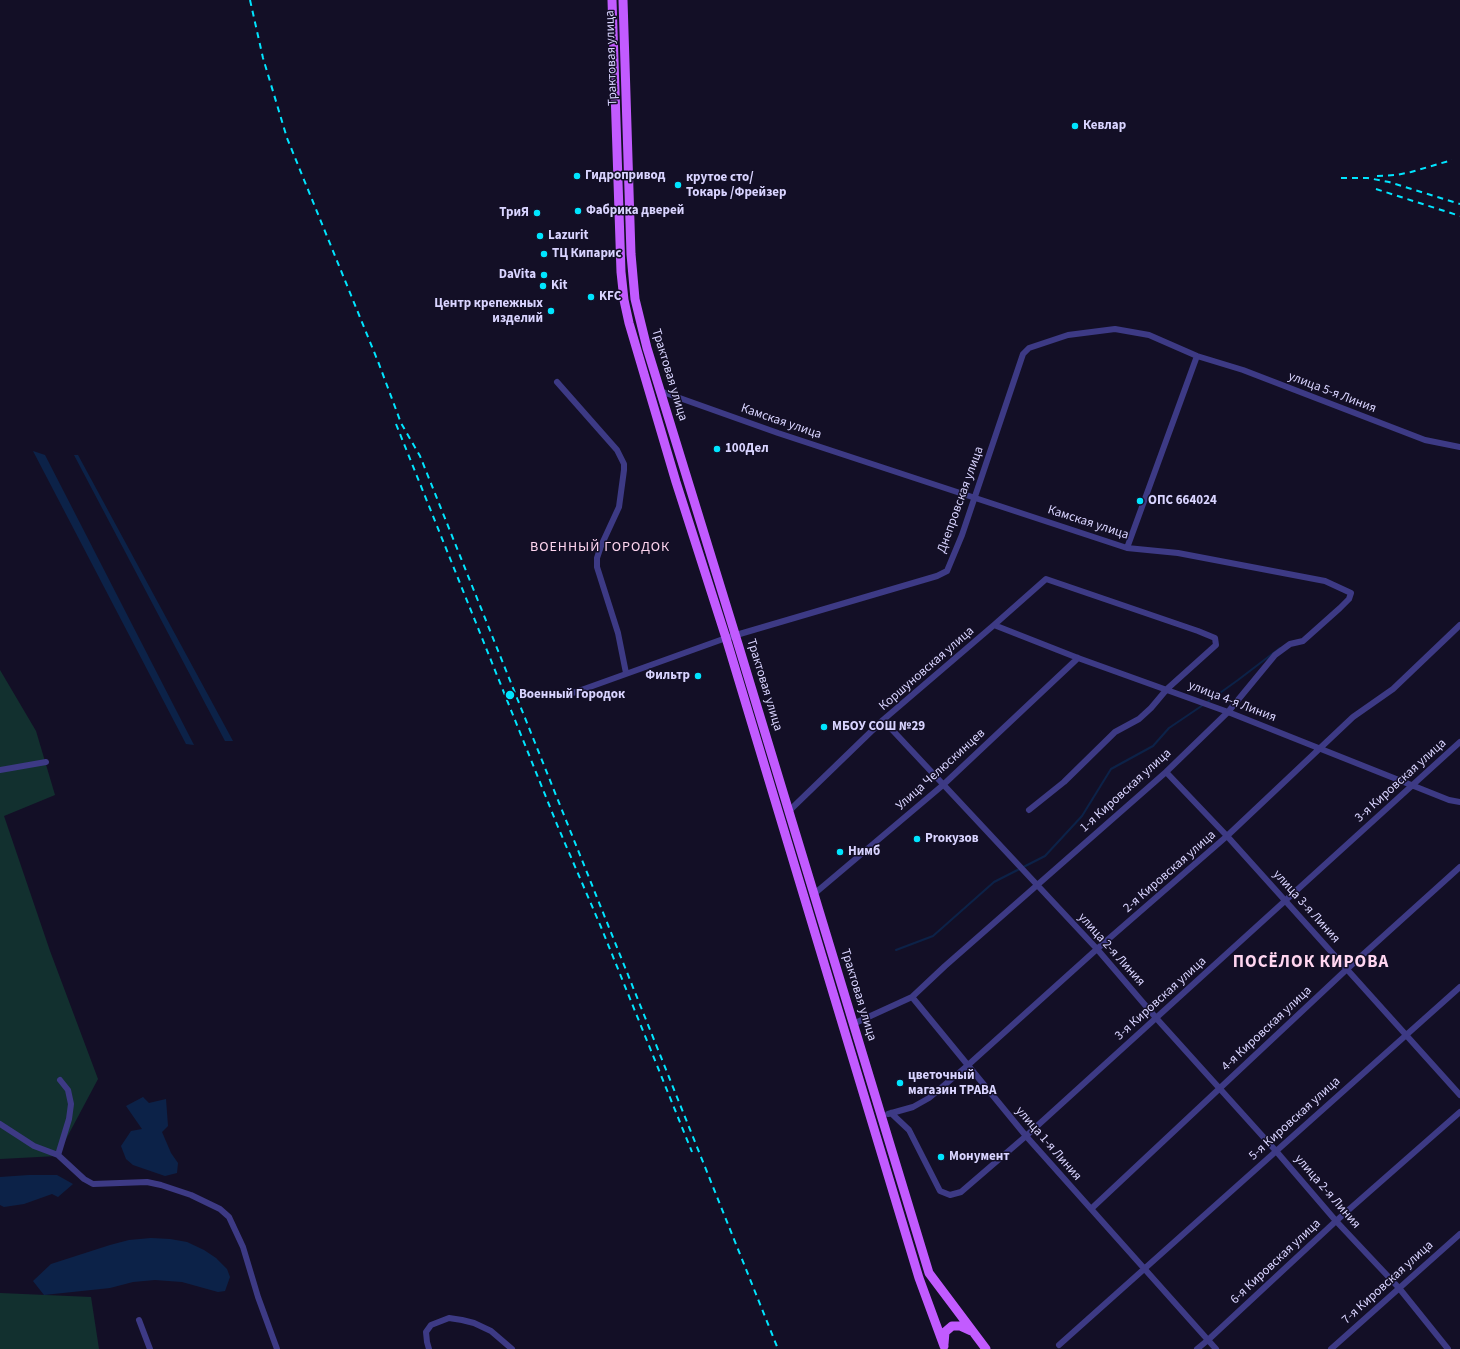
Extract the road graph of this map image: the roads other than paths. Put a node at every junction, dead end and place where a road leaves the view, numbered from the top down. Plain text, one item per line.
1 (612, 0) edge
2 (625, 2) edge
3 (1023, 354) joint
4 (1197, 356) junction
5 (557, 382) dead end
6 (660, 391) junction
7 (1460, 447) edge
8 (974, 497) junction
9 (1127, 548) junction
10 (994, 625) junction
11 (1460, 625) edge
12 (735, 635) junction
13 (726, 638) junction
14 (1078, 658) junction
15 (626, 674) junction
16 (1167, 689) junction
17 (573, 692) dead end
18 (1228, 712) junction
19 (883, 720) junction
20 (1460, 742) edge
21 (1321, 748) junction
22 (46, 762) dead end
23 (0, 770) edge
24 (1166, 772) junction
25 (943, 785) junction
26 (1414, 785) junction
27 (1460, 802) edge
28 (1029, 810) dead end
29 (789, 811) junction
30 (1227, 836) junction
31 (1460, 867) edge
32 (1037, 885) junction
33 (814, 894) junction
34 (1285, 901) junction
35 (1097, 949) junction
36 (1347, 969) junction
37 (1460, 987) edge
38 (912, 997) junction
39 (1157, 1019) junction
40 (853, 1024) junction
41 (1407, 1034) junction
42 (967, 1066) junction
43 (60, 1080) dead end
44 (1219, 1089) junction
45 (1460, 1095) edge
46 (1460, 1112) edge
47 (891, 1113) junction
48 (881, 1116) junction
49 (0, 1124) edge
50 (1026, 1136) junction
51 (1276, 1151) junction
52 (58, 1155) junction
53 (1091, 1209) junction
54 (1336, 1221) junction
55 (1460, 1234) edge
56 (1146, 1269) junction
57 (1399, 1288) junction
58 (139, 1320) dead end
59 (972, 1332) junction
60 (1208, 1340) junction
61 (1060, 1345) dead end
62 (944, 1347) edge
63 (150, 1349) edge
64 (277, 1349) edge
65 (429, 1349) edge
66 (512, 1349) edge
67 (986, 1349) edge
68 (1197, 1349) edge
69 (1216, 1349) edge
70 (1332, 1349) edge
71 (1448, 1349) edge

1 - 13 main road, Трактовая улица
2 - 6 main road, Трактовая улица
3 - 4 street, улица 5-я Линия
3 - 8 street, Днепровская улица
4 - 7 street, улица 5-я Линия
4 - 9 street
5 - 15 street
6 - 8 street, Камская улица
6 - 12 main road, Трактовая улица
8 - 9 street, Камская улица
8 - 12 street, Днепровская улица
9 - 18 street, Камская улица
10 - 14 street, улица 4-я Линия
10 - 16 street, Коршуновская улица
10 - 19 street, Коршуновская улица
11 - 21 street, 2-я Кировская улица
12 - 13 street, Днепровская улица
12 - 29 main road, Трактовая улица
13 - 15 street, Днепровская улица
13 - 62 main road, Трактовая улица
14 - 16 street, улица 4-я Линия
14 - 25 street, Улица Челюскинцев
15 - 17 street, Днепровская улица
16 - 18 street, улица 4-я Линия
16 - 28 street
18 - 21 street, улица 4-я Линия
18 - 24 street, 1-я Кировская улица
19 - 25 street, улица 2-я Линия
19 - 29 street, Коршуновская улица
20 - 26 street, 3-я Кировская улица
21 - 26 street, улица 4-я Линия
21 - 30 street, 2-я Кировская улица
22 - 23 street
24 - 30 street, улица 3-я Линия
24 - 32 street, 1-я Кировская улица
25 - 32 street, улица 2-я Линия
25 - 33 street, Улица Челюскинцев
26 - 27 street, улица 4-я Линия
26 - 34 street, 3-я Кировская улица
29 - 33 main road, Трактовая улица
30 - 34 street, улица 3-я Линия
30 - 35 street, 2-я Кировская улица
31 - 36 street, 4-я Кировская улица
32 - 35 street, улица 2-я Линия
32 - 38 street, 1-я Кировская улица
33 - 40 main road, Трактовая улица
34 - 36 street, улица 3-я Линия
34 - 39 street, 3-я Кировская улица
35 - 39 street, улица 2-я Линия
35 - 42 street, 2-я Кировская улица
36 - 41 street, улица 3-я Линия
36 - 44 street, 4-я Кировская улица
37 - 41 street, 5-я Кировская улица
38 - 40 street
38 - 42 street, улица 1-я Линия
39 - 44 street, улица 2-я Линия
39 - 50 street, 3-я Кировская улица
40 - 48 main road, Трактовая улица
41 - 45 street, улица 3-я Линия
41 - 51 street, 5-я Кировская улица
42 - 47 street, 2-я Кировская улица
42 - 50 street, улица 1-я Линия
43 - 52 street
44 - 51 street, улица 2-я Линия
44 - 53 street, 4-я Кировская улица
46 - 54 street, 6-я Кировская улица
47 - 48 street, 2-я Кировская улица
47 - 50 street, 3-я Кировская улица
48 - 59 main road, Трактовая улица
49 - 52 street
50 - 53 street, улица 1-я Линия
51 - 54 street, улица 2-я Линия
51 - 56 street, 5-я Кировская улица
52 - 64 street
53 - 56 street, улица 1-я Линия
54 - 57 street, улица 2-я Линия
54 - 60 street, 6-я Кировская улица
55 - 57 street, 7-я Кировская улица
56 - 60 street, улица 1-я Линия
56 - 61 street, 5-я Кировская улица
57 - 70 street, 7-я Кировская улица
57 - 71 street, улица 2-я Линия
58 - 63 street
59 - 62 main road
59 - 67 main road, Трактовая улица
60 - 68 street, 6-я Кировская улица
60 - 69 street, улица 1-я Линия
65 - 66 street

